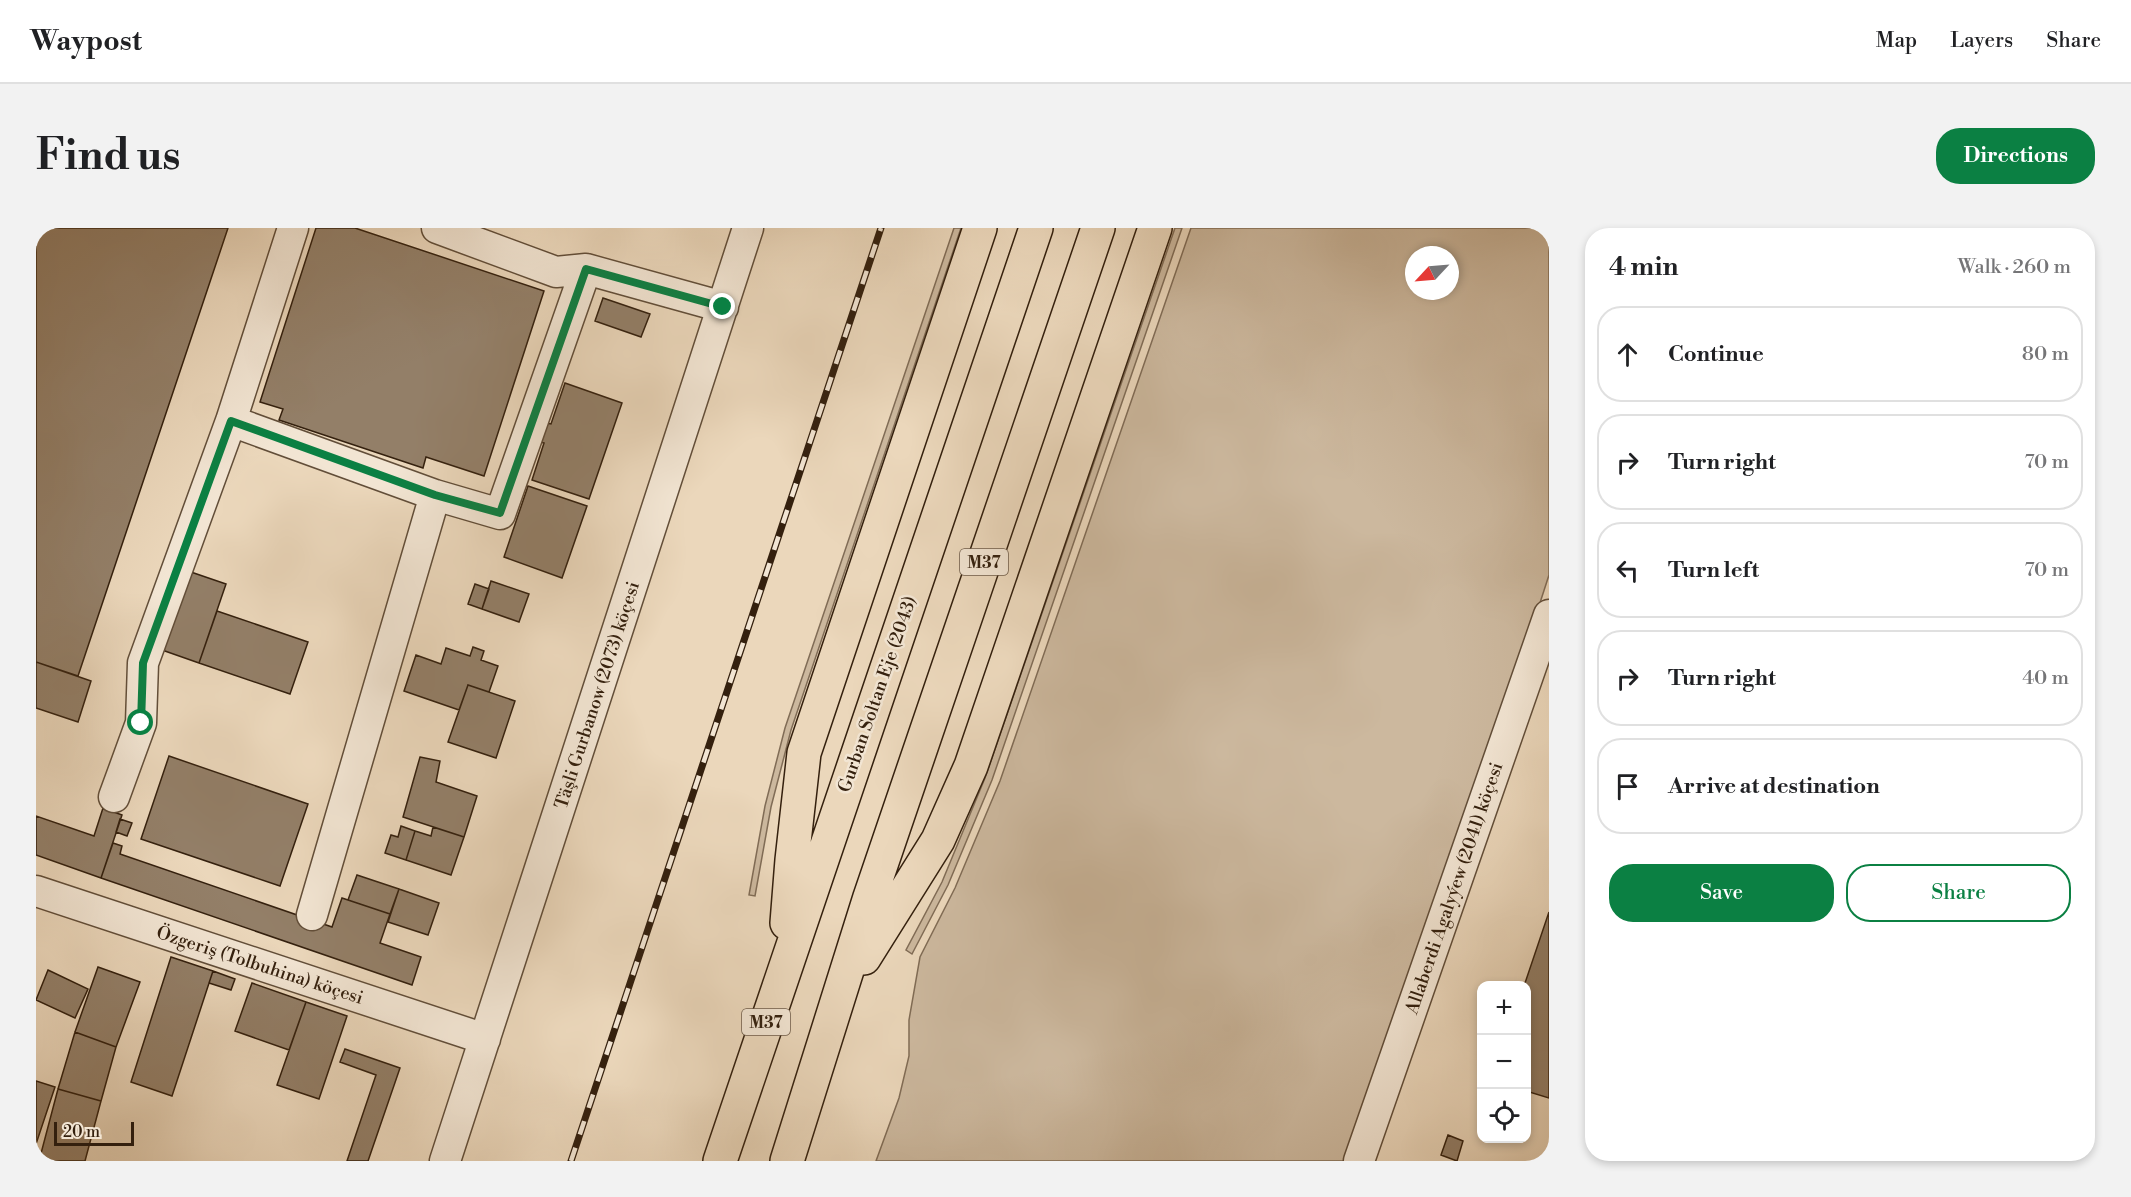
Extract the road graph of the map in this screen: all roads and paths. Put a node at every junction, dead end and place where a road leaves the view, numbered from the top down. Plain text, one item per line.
1 (293, 228) edge
2 (437, 228) edge
3 (748, 228) edge
4 (980, 228) edge
5 (1036, 228) edge
6 (1098, 228) edge
7 (1155, 228) edge
8 (586, 269) junction
9 (723, 307) junction
10 (231, 421) junction
11 (435, 495) junction
12 (1549, 615) edge
13 (1543, 651) edge
14 (114, 797) dead end
15 (36, 891) edge
16 (312, 915) dead end
17 (783, 972) junction
18 (840, 995) junction
19 (485, 1039) junction
20 (445, 1161) edge
21 (720, 1161) edge
22 (787, 1161) edge
23 (1359, 1161) edge

1 - 10 street
2 - 8 street
3 - 9 street, Täşli Gurbanow (2073) köçesi
4 - 17 highway
5 - 17 highway, Gurban Soltan Eje (2043) / M37
6 - 18 highway, M37
7 - 18 highway
8 - 9 street
8 - 11 street
9 - 19 street, Täşli Gurbanow (2073) köçesi
10 - 11 street
10 - 14 street
11 - 16 street
12 - 13 street, Allaberdi Agalyýew (2041) köçesi
13 - 23 street, Allaberdi Agalyýew (2041) köçesi
15 - 19 street, Özgeriş (Tolbuhina) köçesi
17 - 21 highway, Gurban Soltan Eje (2043) / M37
18 - 22 highway, M37
19 - 20 street, Täşli Gurbanow (2073) köçesi

